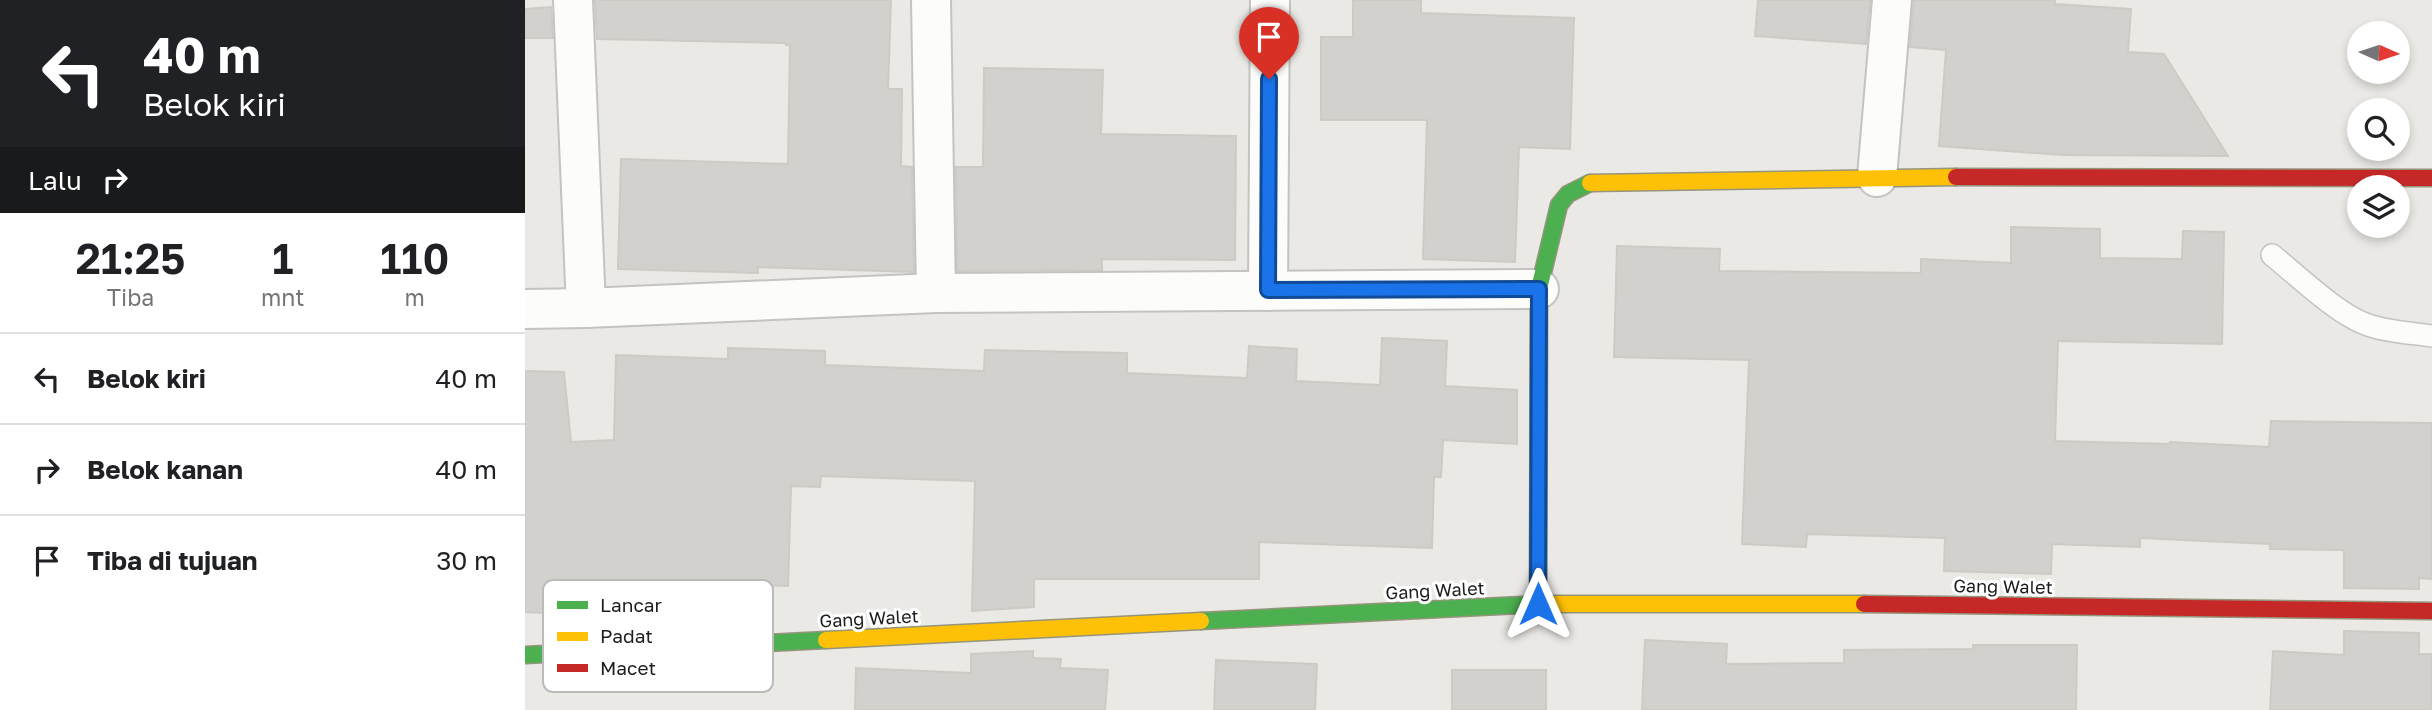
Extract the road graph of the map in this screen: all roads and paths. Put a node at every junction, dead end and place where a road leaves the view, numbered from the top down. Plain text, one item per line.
1 (573, 0) edge
2 (931, 0) edge
3 (1270, 0) edge
4 (1892, 0) edge
5 (1877, 177) junction
6 (2432, 178) edge
7 (2272, 255) dead end
8 (1539, 289) junction
9 (1268, 290) junction
10 (936, 293) junction
11 (586, 308) junction
12 (525, 309) edge
13 (2432, 336) edge
14 (1538, 604) junction
15 (2432, 611) edge
16 (773, 642) edge
17 (543, 653) edge
18 (525, 654) edge

1 - 11 street
2 - 10 street
3 - 9 street
4 - 5 street
5 - 6 street
5 - 8 street
7 - 13 lane
8 - 9 street
8 - 14 street
9 - 10 street
10 - 11 street
11 - 12 street
14 - 15 street, Gang Walet
14 - 16 street, Gang Walet
17 - 18 street, Gang Walet

